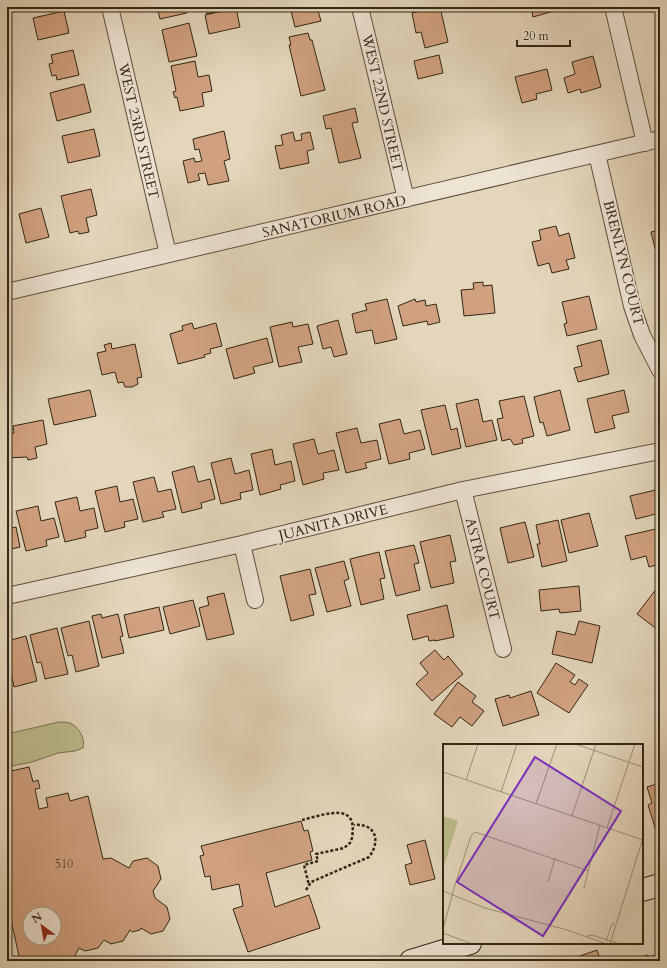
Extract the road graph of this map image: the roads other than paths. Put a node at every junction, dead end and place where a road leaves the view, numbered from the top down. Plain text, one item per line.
1 (110, 7) edge
2 (360, 7) edge
3 (613, 7) edge
4 (652, 141) edge
5 (597, 154) junction
6 (406, 199) junction
7 (168, 254) junction
8 (7, 292) edge
9 (660, 370) edge
10 (660, 451) edge
11 (463, 490) junction
12 (242, 544) junction
13 (7, 596) edge
14 (255, 600) dead end
15 (503, 649) dead end
16 (660, 885) edge
17 (643, 890) edge
18 (467, 944) edge
19 (410, 961) edge

1 - 7 street, WEST 23RD STREET
2 - 6 street, WEST 22ND STREET
3 - 4 street
4 - 5 street, SANATORIUM ROAD
5 - 6 street, SANATORIUM ROAD
5 - 9 street, BRENLYN COURT
6 - 7 street, SANATORIUM ROAD
7 - 8 street, SANATORIUM ROAD
10 - 11 street, JUANITA DRIVE
11 - 12 street, JUANITA DRIVE
11 - 15 street, ASTRA COURT
12 - 13 street, JUANITA DRIVE
12 - 14 street
16 - 17 main road
18 - 19 main road

